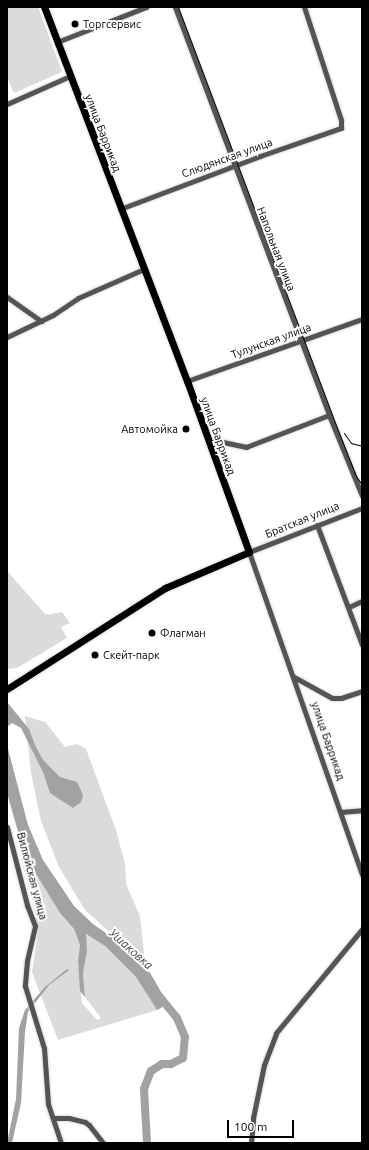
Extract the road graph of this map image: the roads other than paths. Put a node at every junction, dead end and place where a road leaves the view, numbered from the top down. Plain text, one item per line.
1 (44, 7) edge
2 (146, 7) edge
3 (175, 7) edge
4 (304, 7) edge
5 (57, 42) junction
6 (70, 76) junction
7 (7, 104) edge
8 (234, 166) junction
9 (120, 208) junction
10 (144, 270) junction
11 (7, 297) edge
12 (362, 319) edge
13 (41, 321) junction
14 (7, 337) edge
15 (301, 341) junction
16 (187, 381) junction
17 (329, 414) junction
18 (209, 444) junction
19 (362, 496) edge
20 (362, 508) edge
21 (317, 525) junction
22 (249, 552) junction
23 (362, 601) edge
24 (349, 607) junction
25 (362, 644) edge
26 (294, 677) junction
27 (7, 689) edge
28 (362, 691) edge
29 (362, 810) edge
30 (341, 812) junction
31 (7, 827) edge
32 (362, 875) edge
33 (362, 929) edge
34 (53, 1118) junction
35 (61, 1143) edge
36 (103, 1143) edge
37 (251, 1143) edge

1 - 5 main road, улица Баррикад
2 - 5 street
3 - 8 street, Напольная улица
4 - 8 street, Слюдянская улица
5 - 6 main road, улица Баррикад
6 - 7 street
6 - 9 main road, улица Баррикад
8 - 9 street, Слюдянская улица
8 - 15 street, Напольная улица
9 - 10 main road, улица Баррикад
10 - 13 street
10 - 16 main road, улица Баррикад
11 - 13 street
12 - 15 street, Тулунская улица
13 - 14 street
15 - 16 street, Тулунская улица
15 - 17 street, Напольная улица
16 - 18 main road, улица Баррикад
17 - 18 street
17 - 19 street, Напольная улица
18 - 22 main road, улица Баррикад
20 - 21 street, Братская улица
21 - 22 street, Братская улица
21 - 24 street
22 - 26 street, улица Баррикад
22 - 27 main road
23 - 24 street
24 - 25 street
26 - 28 street
26 - 30 street, улица Баррикад
29 - 30 street
30 - 32 street, улица Баррикад
31 - 34 street, Вилюйская улица
33 - 37 street
34 - 35 street, Вилюйская улица
34 - 36 street

